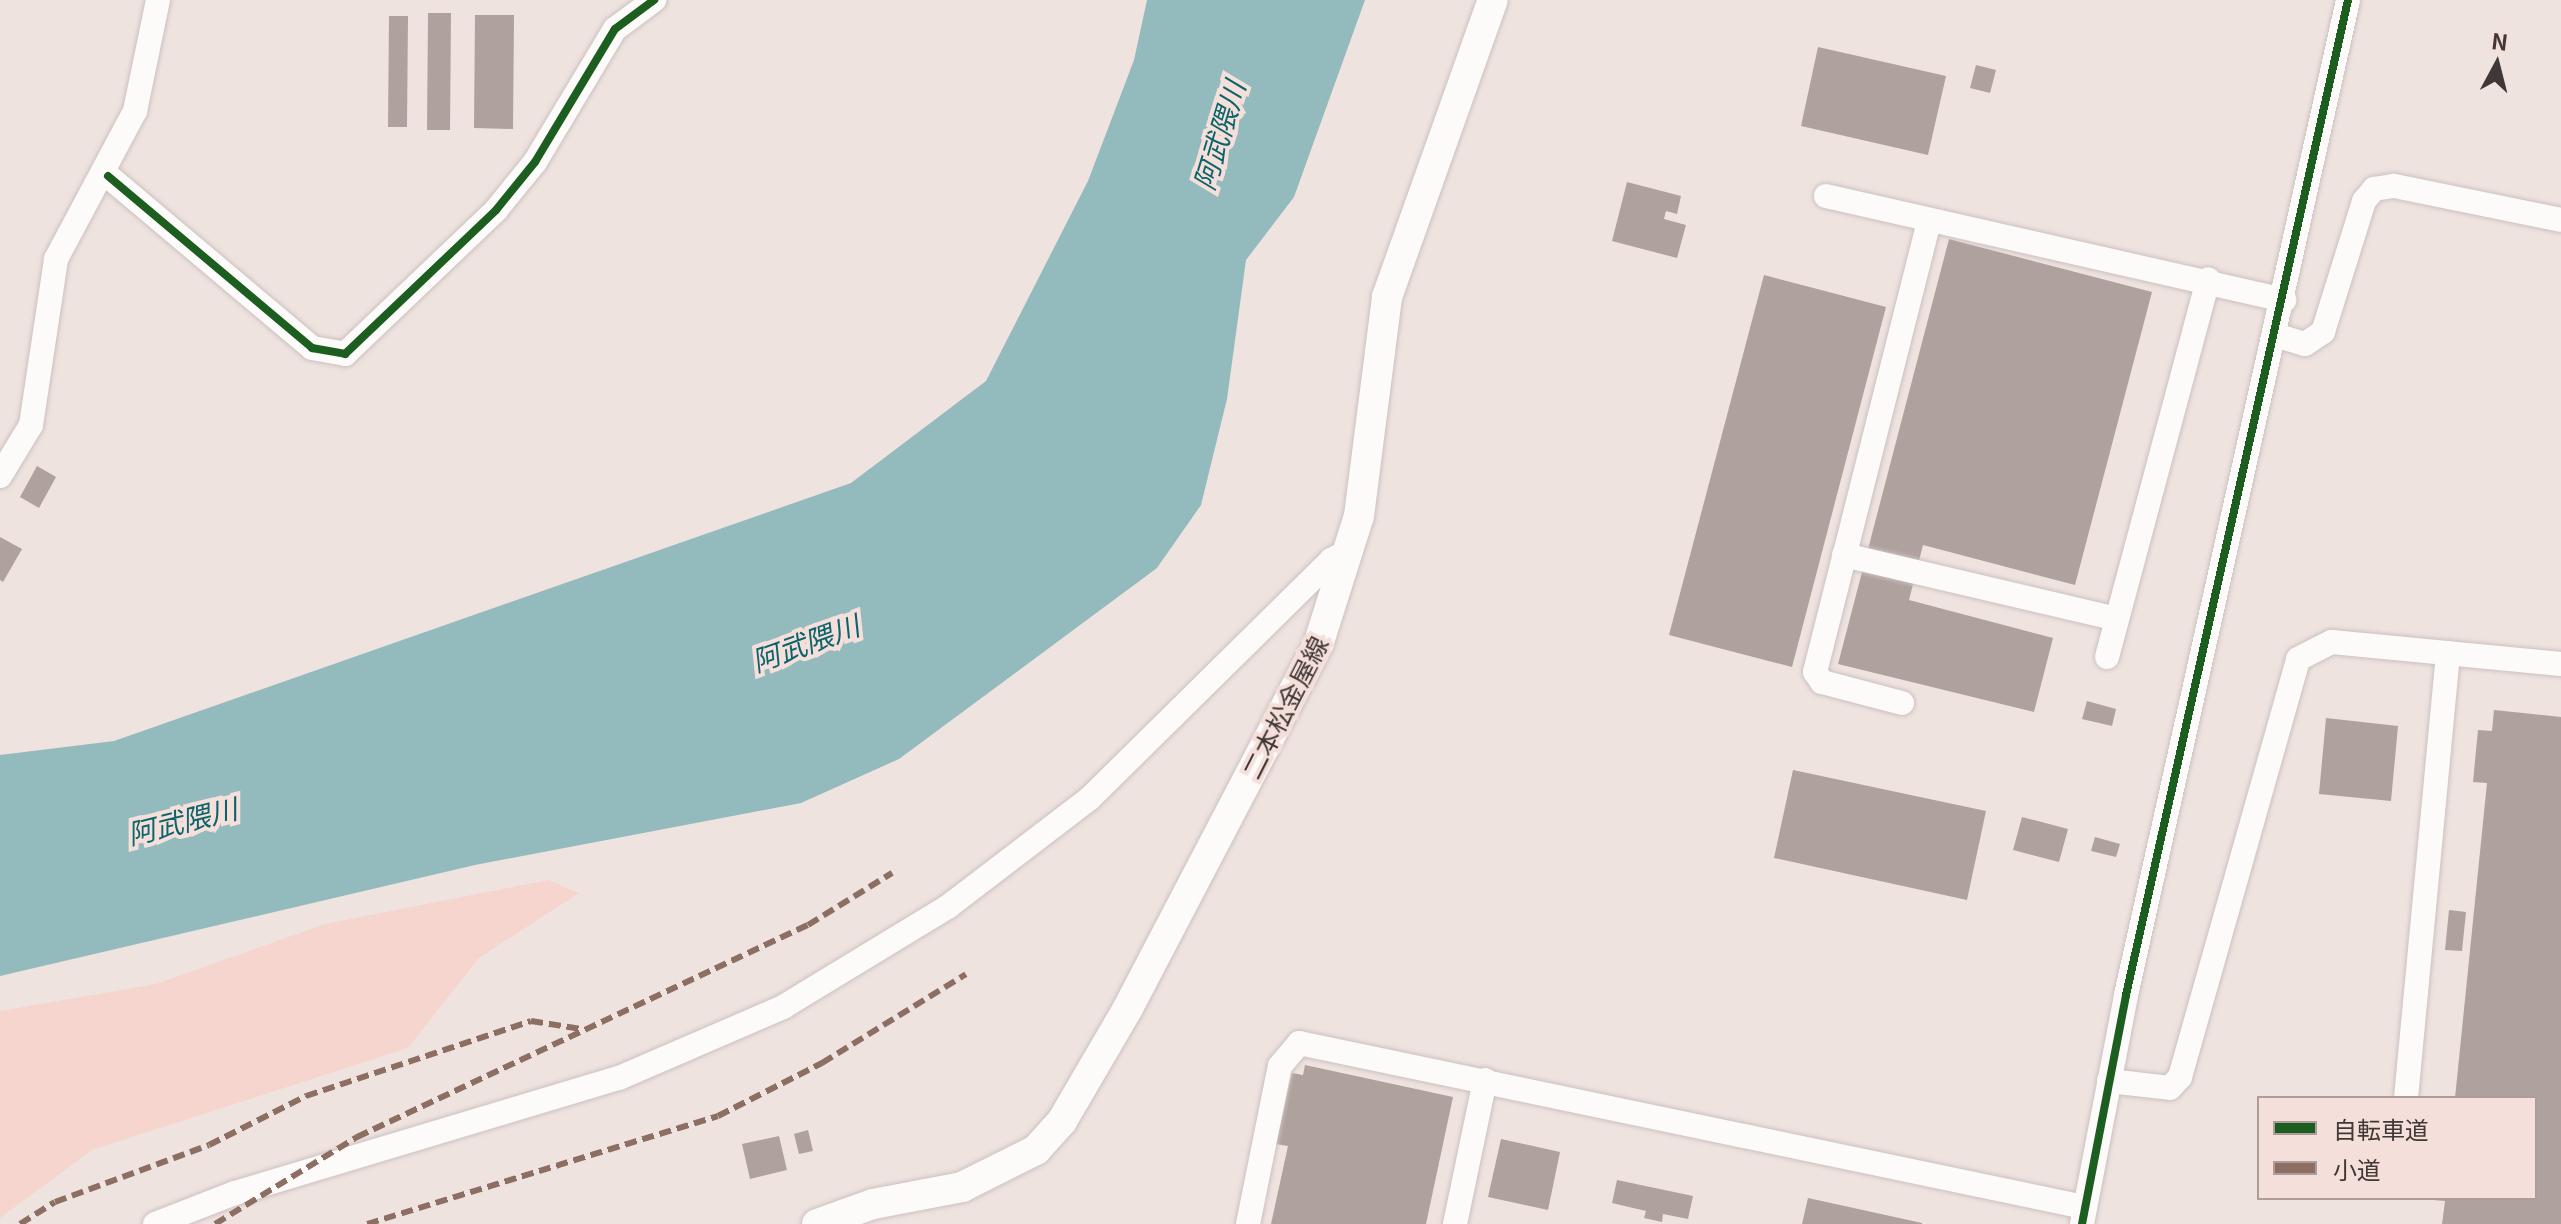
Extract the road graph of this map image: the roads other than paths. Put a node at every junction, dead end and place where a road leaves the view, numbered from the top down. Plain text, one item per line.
1 (158, 0) edge
2 (654, 0) edge
3 (1493, 0) edge
4 (2348, 0) edge
5 (108, 176) dead end
6 (1826, 196) dead end
7 (2561, 220) edge
8 (1929, 221) junction
9 (2208, 279) junction
10 (2284, 300) junction
11 (2275, 335) junction
12 (0, 476) edge
13 (1348, 552) junction
14 (1844, 555) junction
15 (2117, 619) junction
16 (2448, 653) junction
17 (2107, 657) dead end
18 (2561, 664) edge
19 (1902, 703) dead end
20 (1485, 1080) junction
21 (2109, 1081) junction
22 (2406, 1096) edge
23 (2083, 1216) edge
24 (155, 1224) edge
25 (817, 1224) edge
26 (1248, 1224) edge
27 (1455, 1224) edge

1 - 12 street
2 - 5 street
3 - 13 main road, 二本松金屋線
4 - 10 street
6 - 8 street
7 - 11 street
8 - 9 street
8 - 14 street
9 - 10 street
9 - 15 street
10 - 11 street
11 - 21 street
13 - 24 street
13 - 25 main road, 二本松金屋線
14 - 15 street
14 - 19 street
15 - 17 street
16 - 18 street
16 - 21 street
16 - 22 street
20 - 23 street
20 - 26 street
20 - 27 street
21 - 23 street

